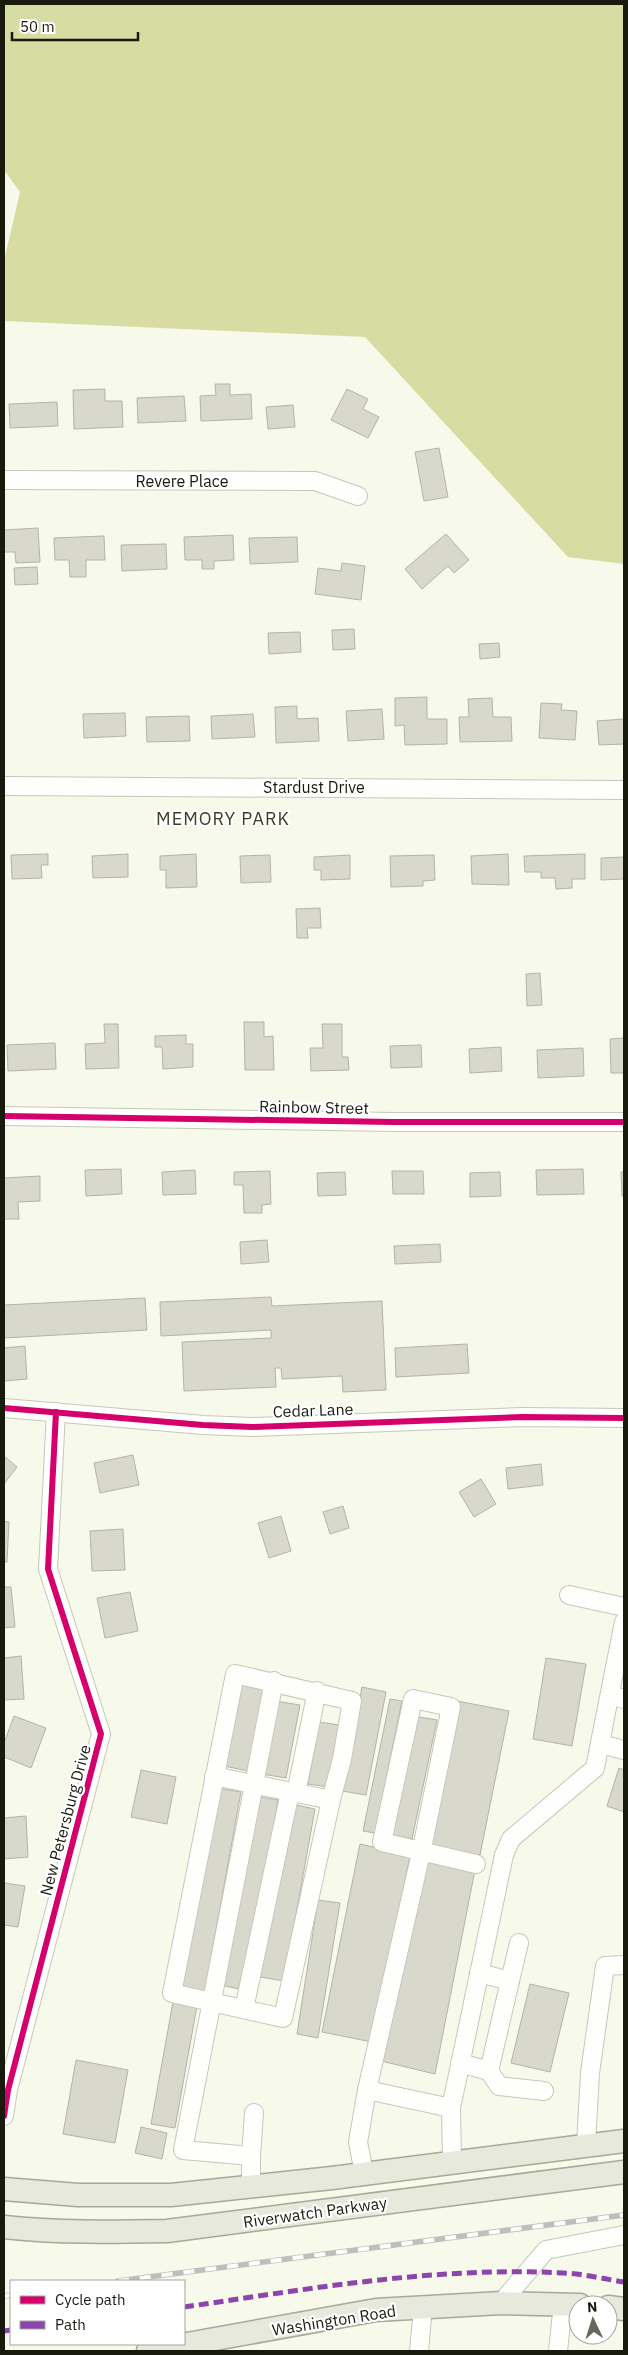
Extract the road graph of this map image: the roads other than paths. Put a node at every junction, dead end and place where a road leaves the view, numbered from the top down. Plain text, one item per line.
1 (4, 480) edge
2 (358, 496) dead end
3 (4, 786) edge
4 (624, 790) edge
5 (4, 1116) edge
6 (624, 1122) edge
7 (4, 1408) edge
8 (56, 1412) junction
9 (624, 1418) edge
10 (569, 1595) dead end
11 (624, 1607) edge
12 (624, 1622) edge
13 (621, 1658) edge
14 (274, 1682) junction
15 (317, 1691) junction
16 (617, 1697) edge
17 (600, 1744) junction
18 (624, 1750) edge
19 (214, 1776) junction
20 (252, 1784) junction
21 (293, 1792) junction
22 (331, 1800) junction
23 (421, 1853) junction
24 (476, 1864) dead end
25 (518, 1943) dead end
26 (624, 1965) edge
27 (479, 1973) junction
28 (510, 1981) junction
29 (210, 2002) junction
30 (244, 2009) junction
31 (460, 2063) junction
32 (489, 2072) junction
33 (8, 2074) edge
34 (367, 2090) junction
35 (544, 2091) dead end
36 (451, 2108) junction
37 (254, 2113) dead end
38 (4, 2116) edge
39 (624, 2141) edge
40 (586, 2145) junction
41 (251, 2156) junction
42 (452, 2161) junction
43 (624, 2172) edge
44 (364, 2173) junction
45 (251, 2187) junction
46 (4, 2189) edge
47 (4, 2227) edge
48 (624, 2235) edge
49 (501, 2303) junction
50 (568, 2304) edge
51 (423, 2308) junction
52 (568, 2315) edge
53 (185, 2344) edge
54 (181, 2345) edge
55 (148, 2351) edge
56 (419, 2351) edge
57 (558, 2351) edge

1 - 2 street, Revere Place
3 - 4 street, Stardust Drive
5 - 6 street, Rainbow Street
7 - 8 street, Cedar Lane
8 - 9 street, Cedar Lane
8 - 33 street, New Petersburg Drive
10 - 11 street
12 - 13 street
13 - 16 street
14 - 15 street
14 - 19 street
14 - 20 street
15 - 21 street
15 - 22 street
16 - 17 street
17 - 18 street
17 - 27 street
19 - 20 street
19 - 29 street
20 - 21 street
20 - 29 street
21 - 22 street
21 - 30 street
22 - 30 street
23 - 23 street
23 - 24 street
23 - 34 street
25 - 28 street
26 - 40 street
27 - 28 street
27 - 31 street
28 - 32 street
29 - 30 street
29 - 41 street
31 - 32 street
31 - 36 street
32 - 35 street
33 - 38 street, New Petersburg Drive
34 - 36 street
34 - 44 street
36 - 42 street
37 - 41 street
39 - 40 main road, Riverwatch Parkway
40 - 42 main road, Riverwatch Parkway
41 - 45 street
42 - 44 main road, Riverwatch Parkway
43 - 47 main road, Riverwatch Parkway
44 - 45 main road, Riverwatch Parkway
45 - 46 main road, Riverwatch Parkway
48 - 49 street
49 - 50 main road, Washington Road
49 - 51 main road, Washington Road
51 - 53 main road, Washington Road
51 - 56 street
52 - 57 street
54 - 55 main road, Washington Road

